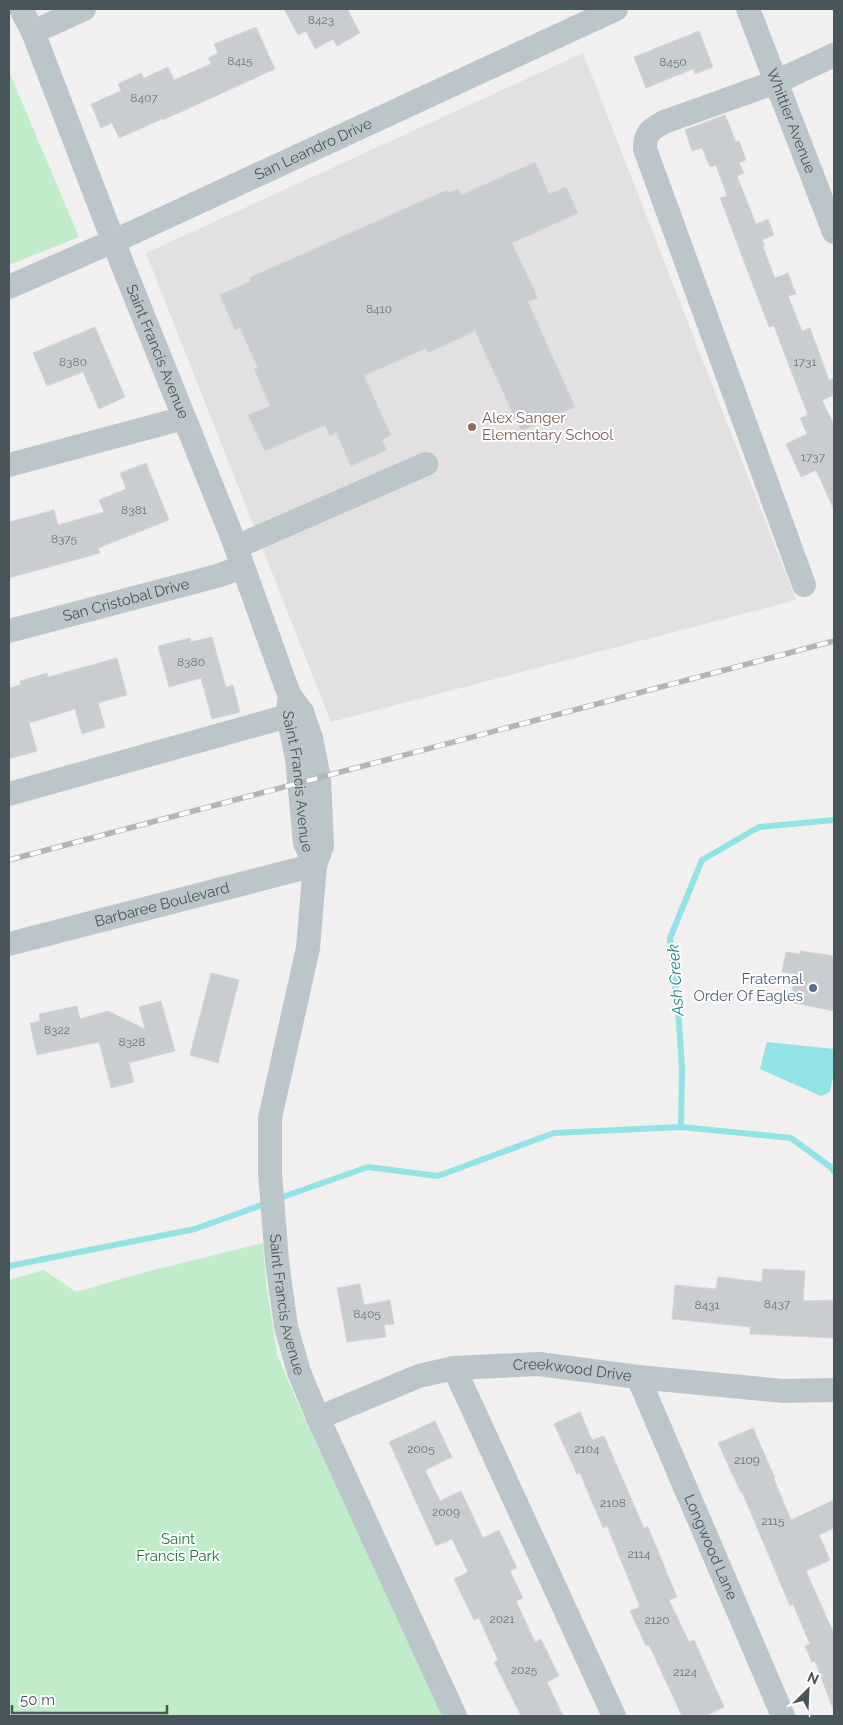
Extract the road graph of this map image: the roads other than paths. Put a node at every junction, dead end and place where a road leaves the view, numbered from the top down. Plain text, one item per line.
1 (21, 9) edge
2 (84, 9) edge
3 (616, 9) edge
4 (748, 9) edge
5 (33, 32) junction
6 (834, 55) edge
7 (776, 82) junction
8 (834, 232) edge
9 (114, 241) junction
10 (9, 287) edge
11 (184, 418) junction
12 (426, 464) dead end
13 (9, 465) edge
14 (239, 557) junction
15 (804, 585) dead end
16 (9, 631) edge
17 (293, 708) junction
18 (9, 794) edge
19 (315, 864) junction
20 (9, 944) edge
21 (454, 1368) junction
22 (638, 1377) junction
23 (834, 1390) edge
24 (318, 1418) junction
25 (455, 1716) edge
26 (614, 1716) edge
27 (783, 1716) edge

1 - 5 street, Saint Francis Avenue
2 - 5 street
3 - 9 street, San Leandro Drive
4 - 7 street, Whittier Avenue
5 - 9 street, Saint Francis Avenue
6 - 7 street
7 - 8 street, Whittier Avenue
7 - 15 street
9 - 10 street, San Leandro Drive
9 - 11 street, Saint Francis Avenue
11 - 13 street
11 - 14 street, Saint Francis Avenue
12 - 14 street, San Cristobal Drive
14 - 16 street, San Cristobal Drive
14 - 17 street, Saint Francis Avenue
17 - 18 street
17 - 19 street, Saint Francis Avenue
19 - 20 street, Barbaree Boulevard
19 - 24 street, Saint Francis Avenue
21 - 22 street, Creekwood Drive
21 - 24 street, Creekwood Drive
21 - 26 street
22 - 23 street, Creekwood Drive
22 - 27 street, Longwood Lane
24 - 25 street, Saint Francis Avenue

